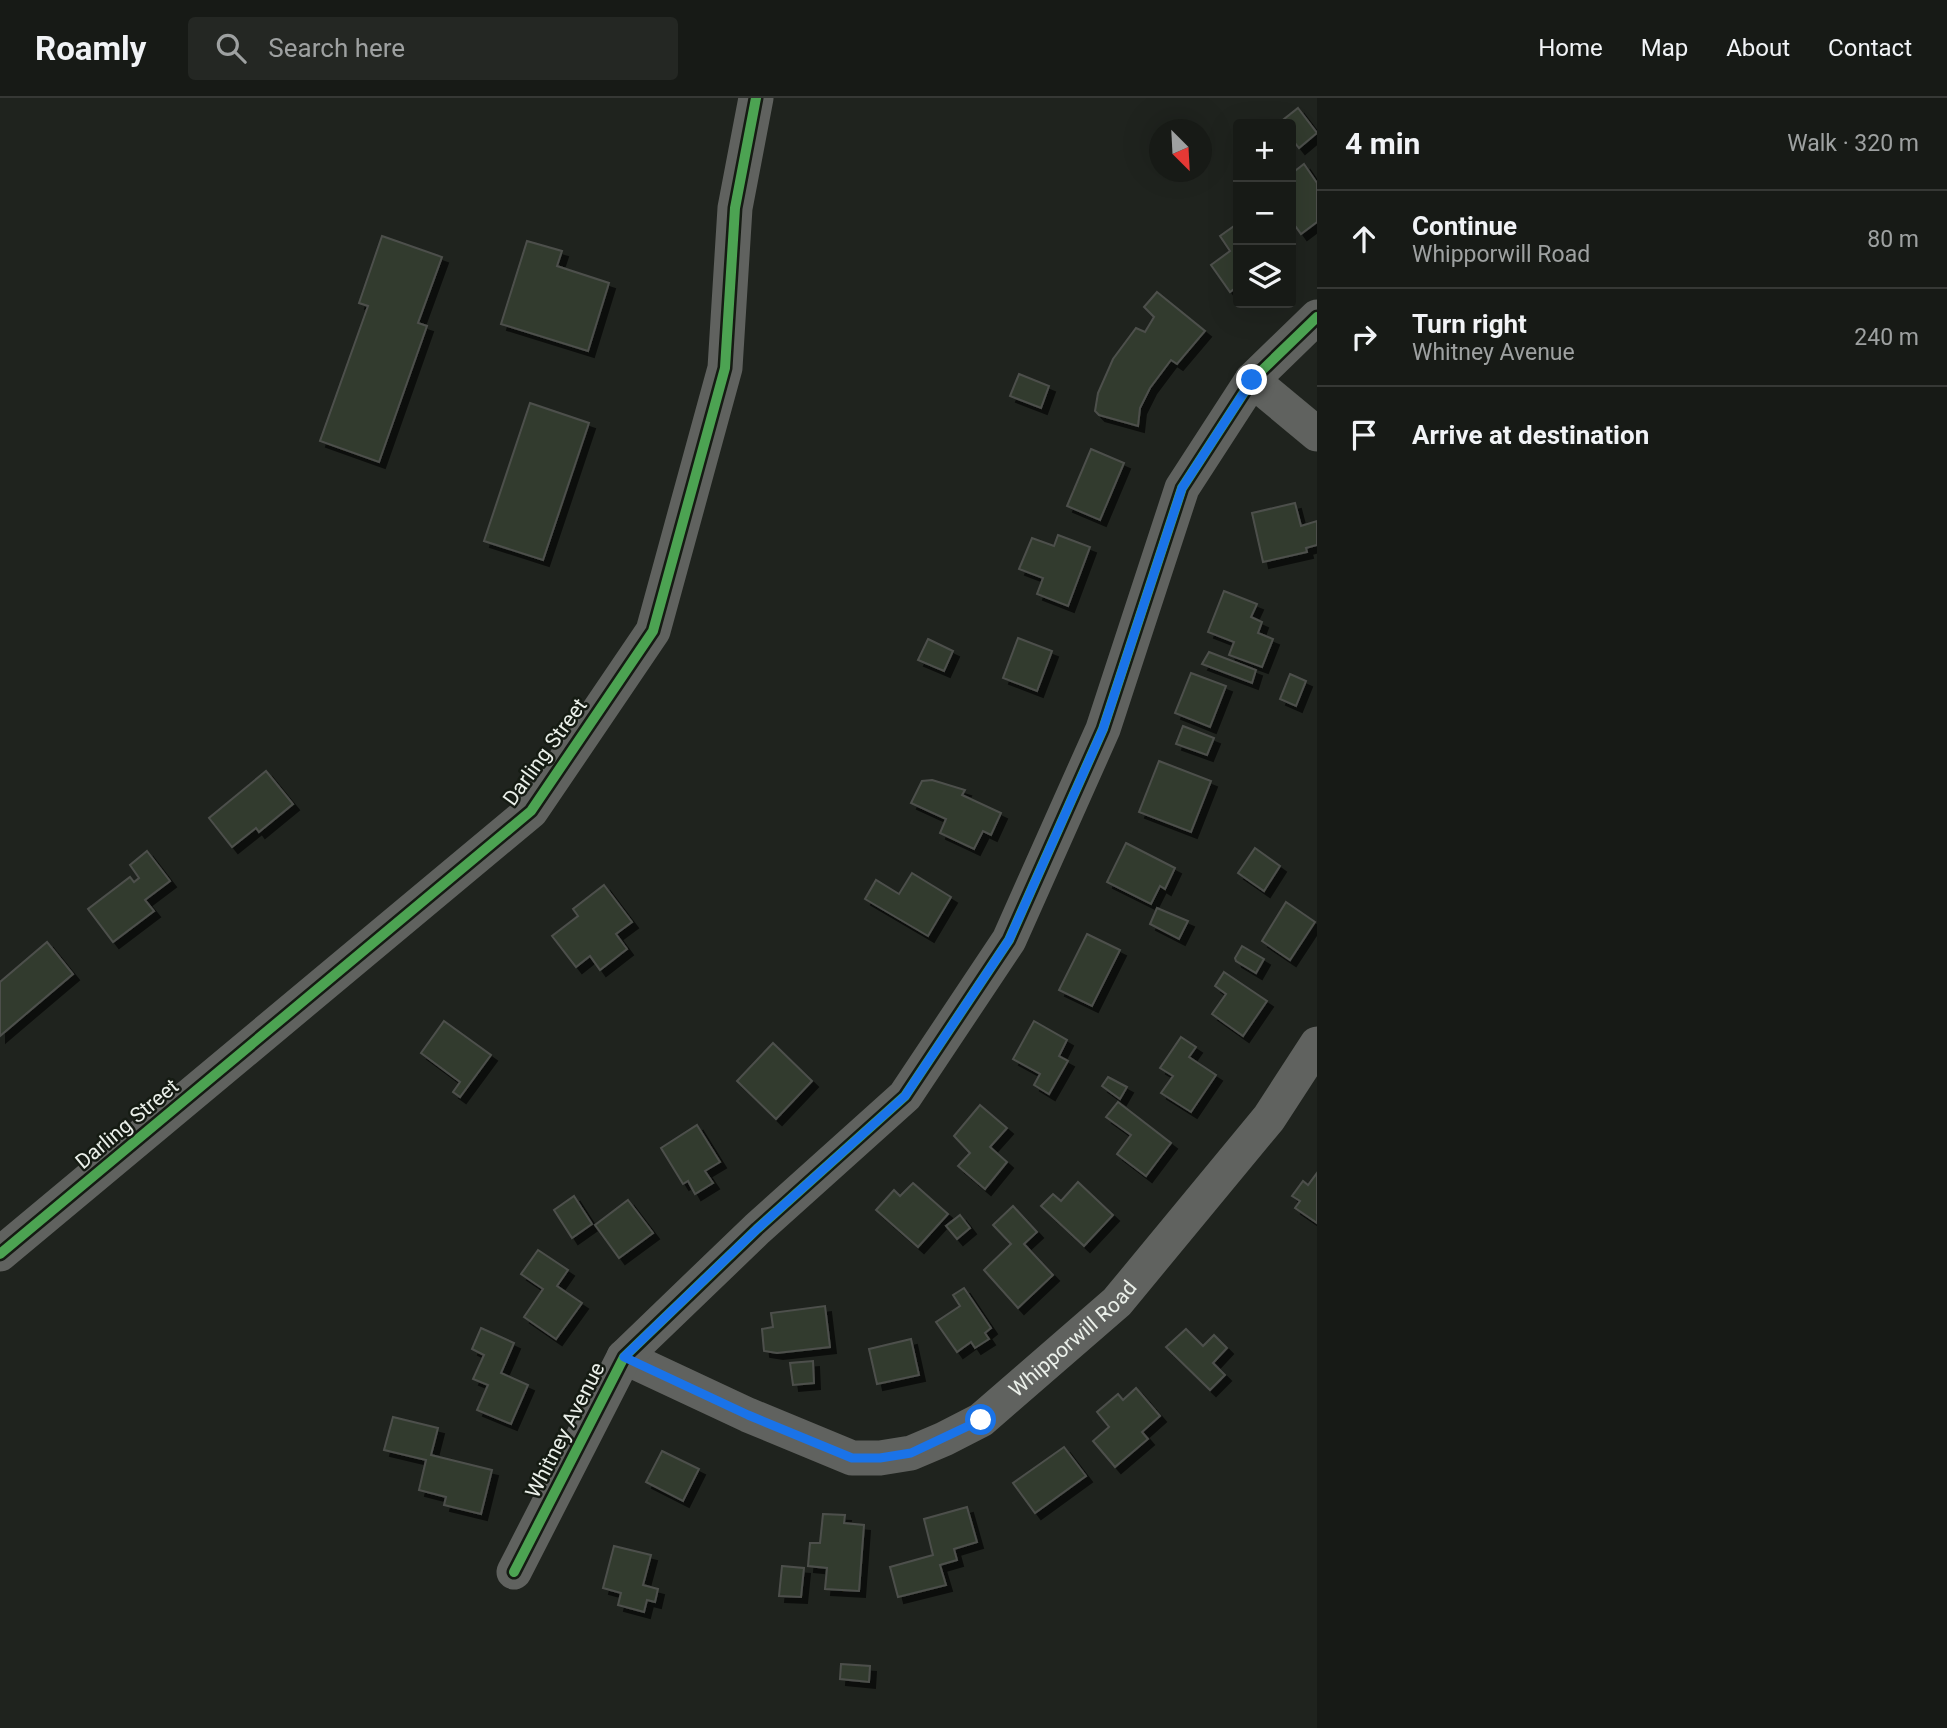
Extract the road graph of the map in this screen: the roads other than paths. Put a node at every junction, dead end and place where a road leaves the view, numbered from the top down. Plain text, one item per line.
1 (756, 98) edge
2 (1317, 317) edge
3 (1252, 380) junction
4 (1317, 434) edge
5 (1317, 1044) edge
6 (0, 1254) edge
7 (624, 1357) junction
8 (514, 1573) dead end

1 - 6 street, Darling Street
2 - 3 street, Whitney Avenue
3 - 4 street
3 - 7 street, Whitney Avenue
5 - 7 street, Whipporwill Road
7 - 8 street, Whitney Avenue

